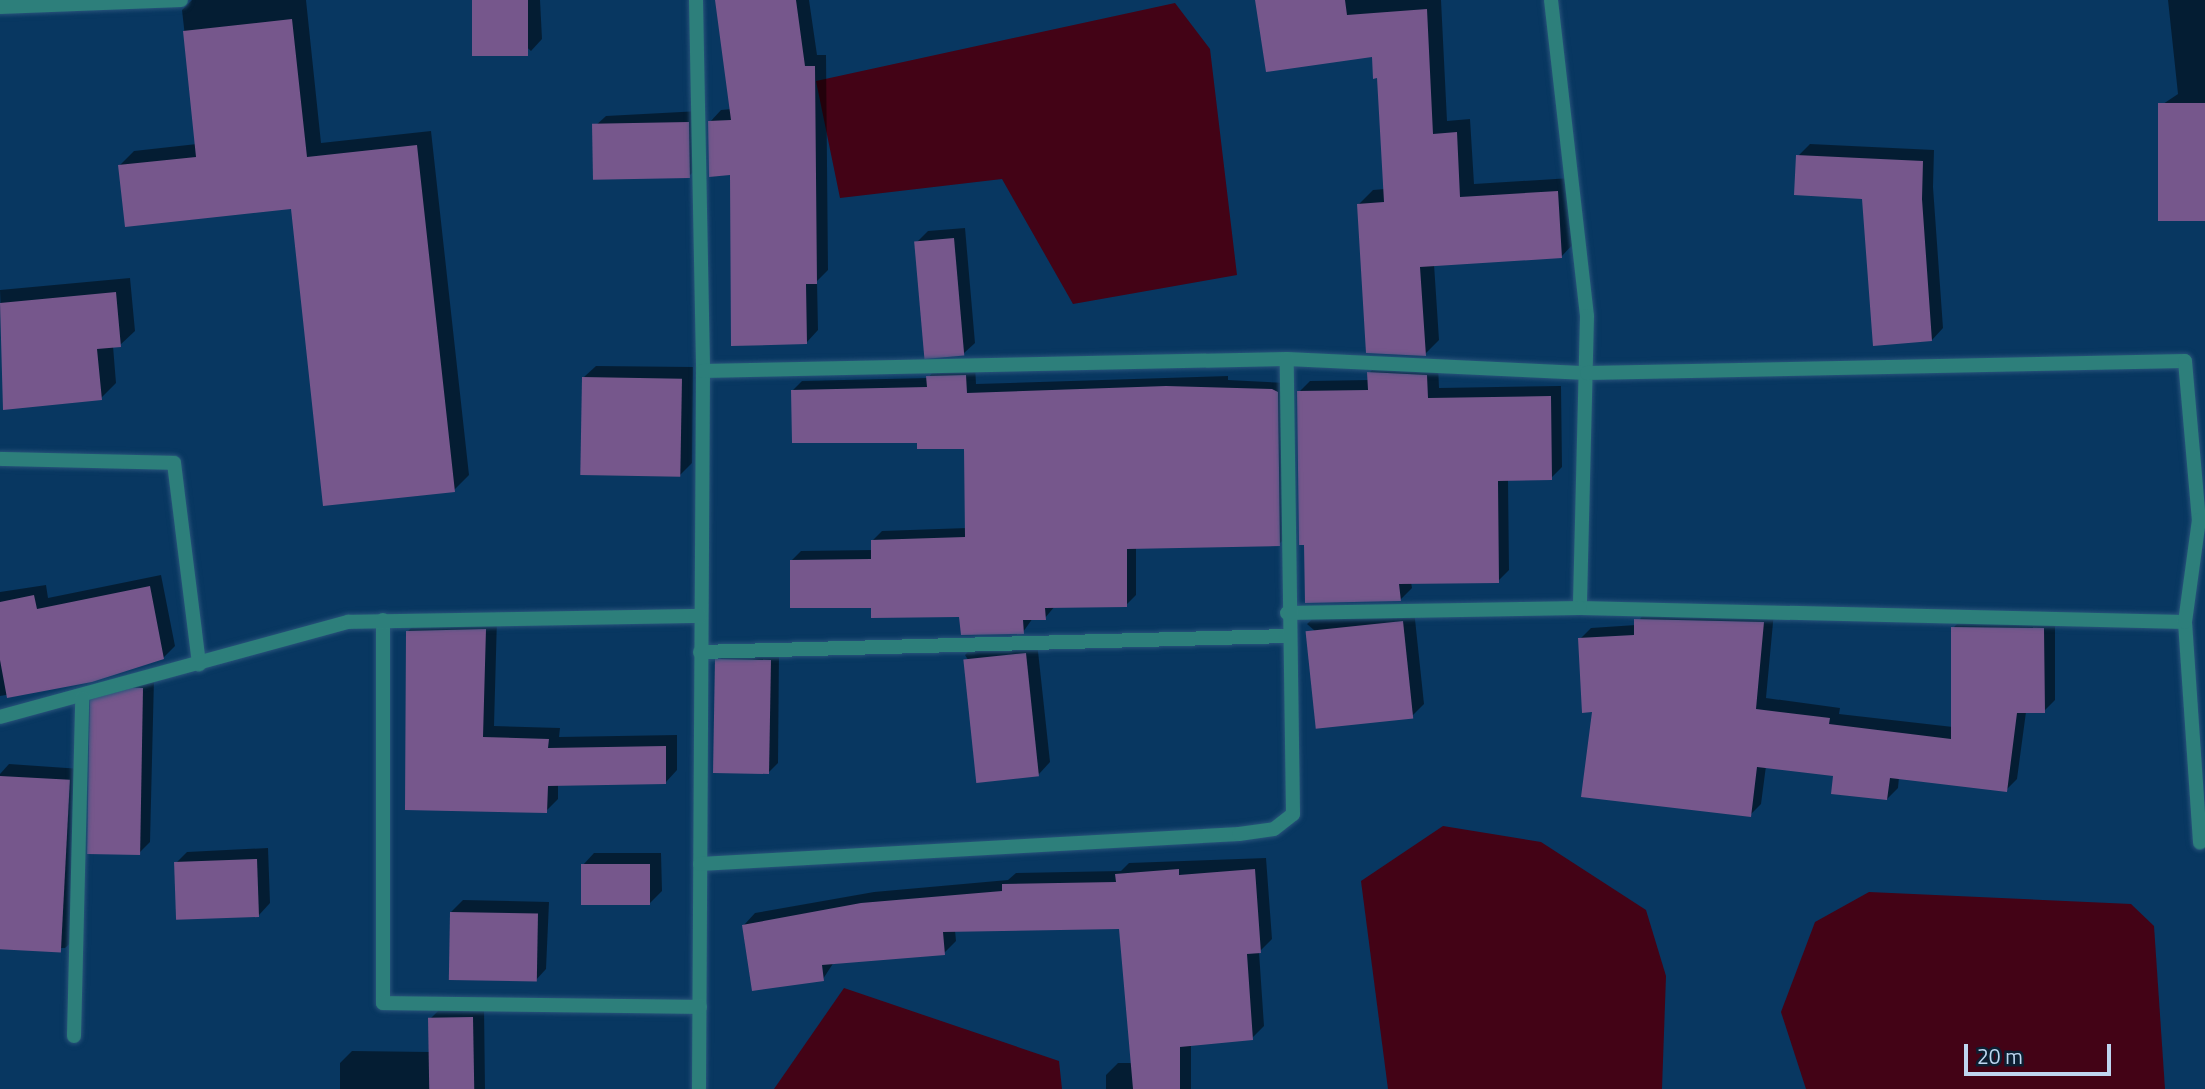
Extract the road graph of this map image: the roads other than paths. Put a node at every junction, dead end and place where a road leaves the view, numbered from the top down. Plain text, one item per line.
1 (181, 0) edge
2 (696, 0) edge
3 (1551, 0) edge
4 (0, 7) edge
5 (1287, 359) junction
6 (703, 372) junction
7 (1587, 373) junction
8 (0, 459) edge
9 (2202, 520) edge
10 (1580, 608) junction
11 (1287, 613) junction
12 (700, 617) junction
13 (383, 620) junction
14 (2185, 622) junction
15 (1287, 636) junction
16 (700, 652) junction
17 (199, 664) junction
18 (82, 698) junction
19 (0, 717) edge
20 (2200, 842) dead end
21 (700, 864) junction
22 (700, 1007) junction
23 (74, 1036) dead end
24 (699, 1089) edge

1 - 4 street
2 - 6 street
3 - 7 street
5 - 6 street
5 - 7 street
5 - 11 street
6 - 12 street
7 - 9 street
7 - 10 street
8 - 17 street
9 - 14 street
10 - 11 street
10 - 14 street
11 - 15 street
12 - 13 street
12 - 16 street
13 - 17 street
13 - 22 street
14 - 20 street
15 - 16 street
15 - 21 street
16 - 21 street
17 - 18 street
18 - 19 street
18 - 23 street
21 - 22 street
22 - 24 street

